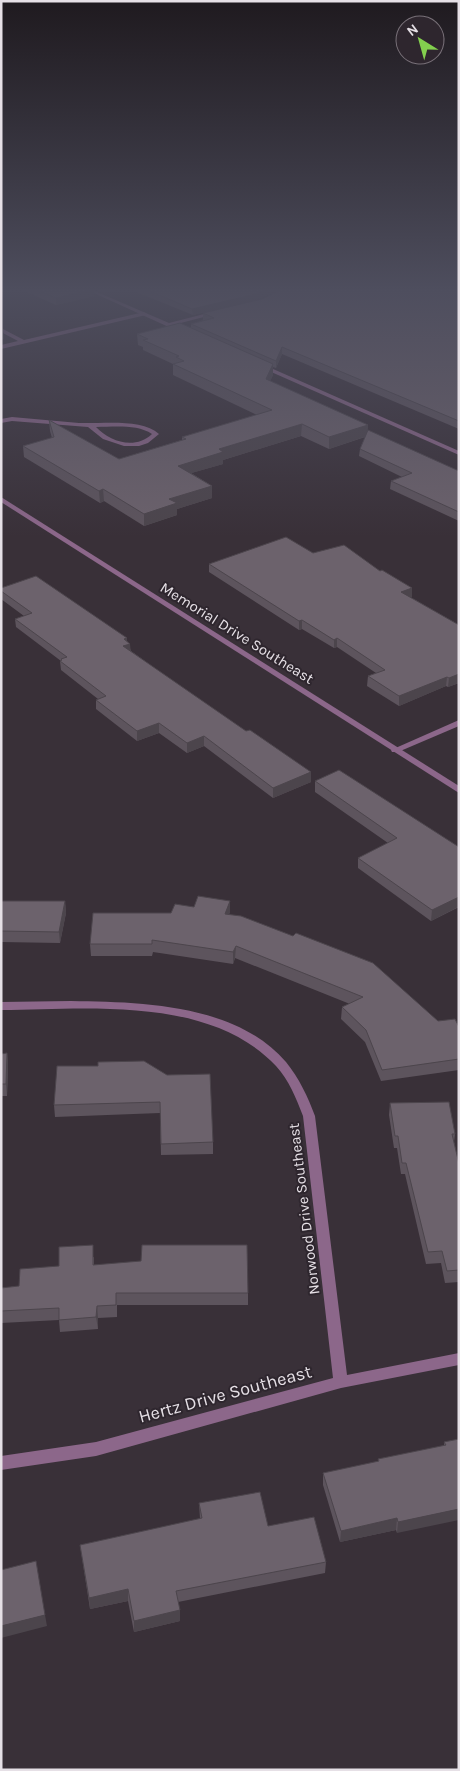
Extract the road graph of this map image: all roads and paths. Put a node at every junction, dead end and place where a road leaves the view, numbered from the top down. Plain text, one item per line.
1 (274, 372) edge
2 (1, 421) edge
3 (90, 425) junction
4 (459, 453) edge
5 (1, 499) edge
6 (459, 723) edge
7 (395, 750) junction
8 (459, 790) edge
9 (1, 1006) edge
10 (459, 1359) edge
11 (341, 1382) junction
12 (1, 1463) edge

1 - 4 street
2 - 3 street
3 - 3 street
5 - 7 street, Memorial Drive Southeast
6 - 7 street
7 - 8 street, Memorial Drive Southeast
9 - 11 street, Norwood Drive Southeast
10 - 11 street, Hertz Drive Southeast
11 - 12 street, Hertz Drive Southeast

